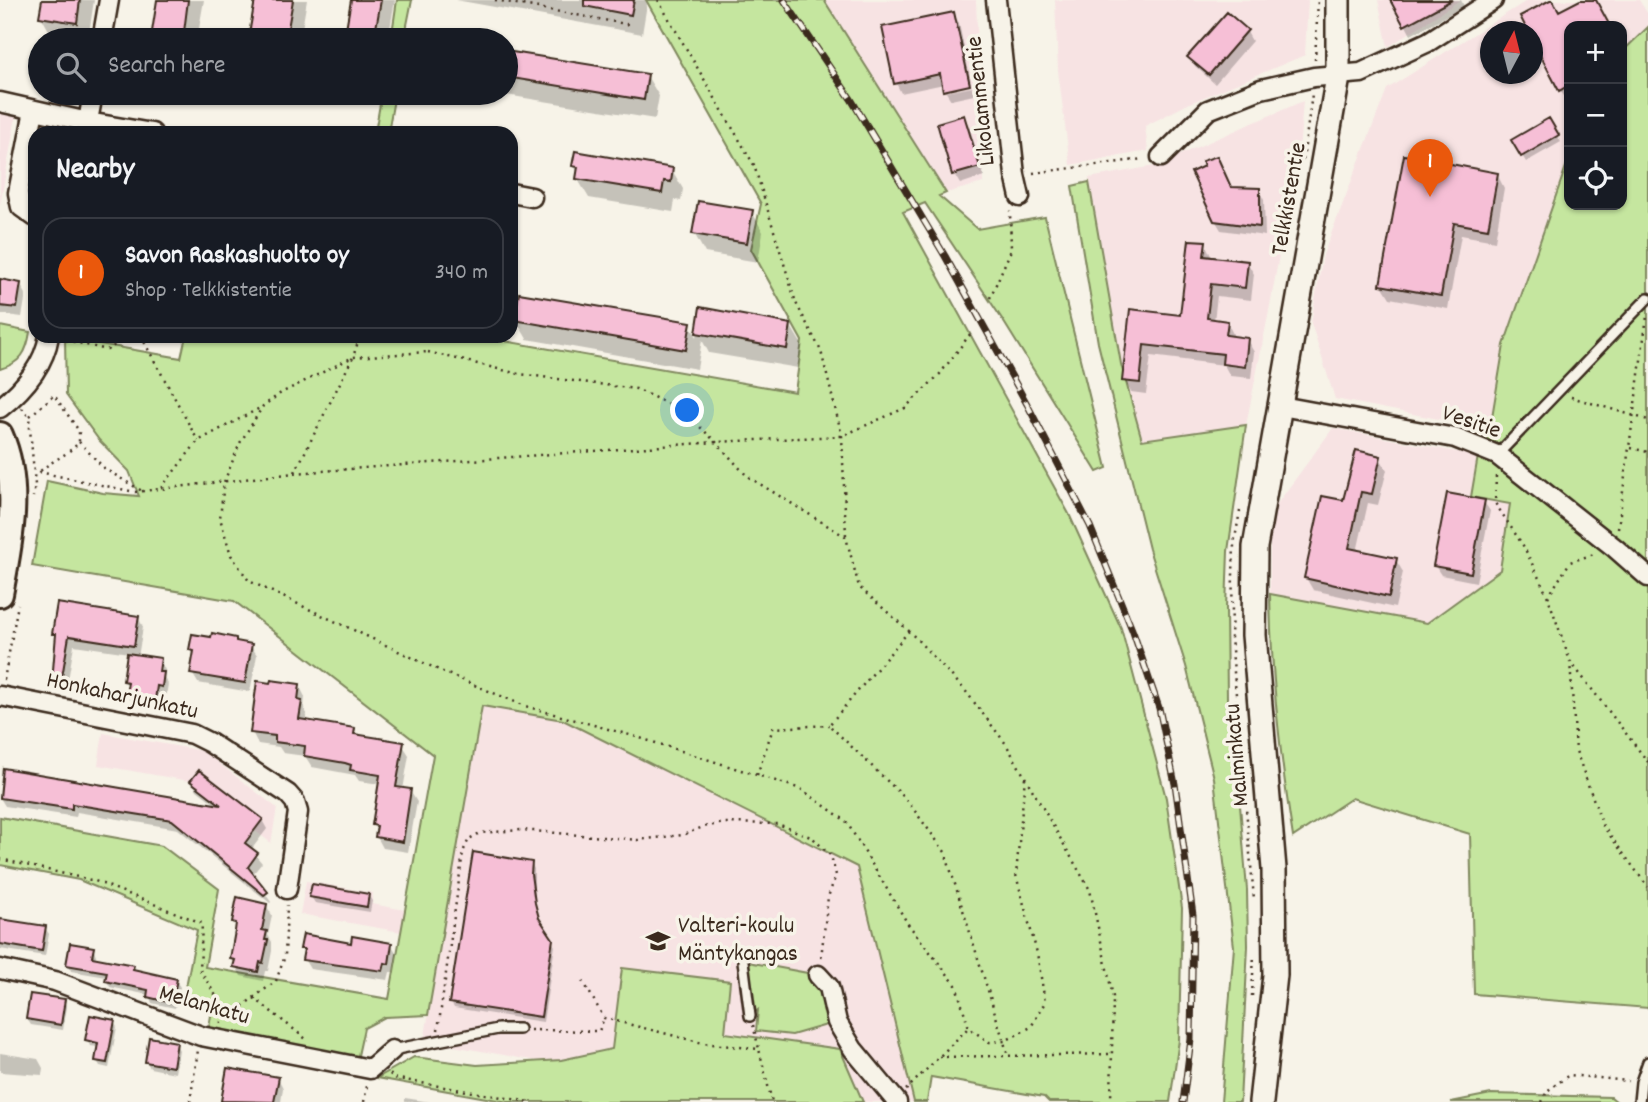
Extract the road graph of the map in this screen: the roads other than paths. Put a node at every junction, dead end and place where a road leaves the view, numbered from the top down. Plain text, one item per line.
1 (109, 0) edge
2 (996, 0) edge
3 (1338, 0) edge
4 (1493, 0) edge
5 (104, 28) edge
6 (1338, 77) junction
7 (0, 102) edge
8 (91, 105) edge
9 (34, 110) junction
10 (31, 126) edge
11 (81, 126) edge
12 (87, 126) edge
13 (28, 141) edge
14 (1161, 157) road end
15 (518, 194) edge
16 (532, 197) dead end
17 (1020, 197) dead end
18 (28, 212) edge
19 (1648, 298) edge
20 (52, 343) edge
21 (1281, 406) junction
22 (0, 408) edge
23 (0, 435) edge
24 (1497, 455) junction
25 (1648, 577) edge
26 (0, 594) edge
27 (0, 696) edge
28 (287, 889) road end
29 (743, 961) dead end
30 (0, 969) edge
31 (818, 975) road end
32 (750, 1016) road end
33 (519, 1029) road end
34 (385, 1056) joint
35 (1648, 1062) edge
36 (896, 1101) edge
37 (1261, 1102) edge
38 (1639, 1102) edge

1 - 5 street
2 - 17 street, Likolammentie
3 - 6 street, Telkkistentie
4 - 6 street
6 - 14 street
6 - 21 street, Telkkistentie
7 - 9 street
8 - 12 street
9 - 10 street
9 - 11 street
13 - 18 street
15 - 16 street
19 - 24 lane
20 - 22 street
21 - 24 street, Vesitie
21 - 37 street, Malminkatu
23 - 26 main road
24 - 25 street, Vesitie
27 - 28 street, Honkaharjunkatu
29 - 32 lane
30 - 34 street, Melankatu
31 - 36 street
33 - 34 lane
35 - 38 lane

